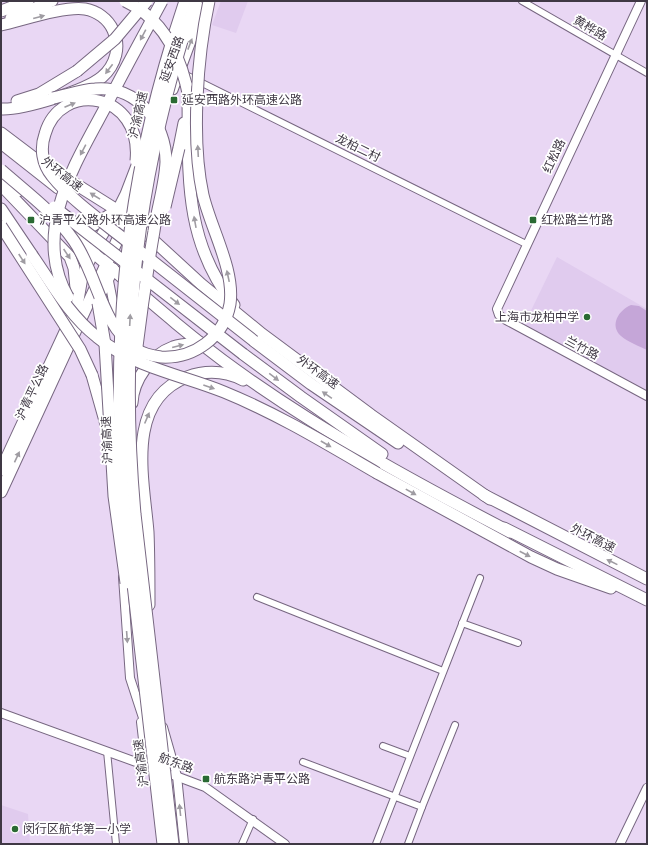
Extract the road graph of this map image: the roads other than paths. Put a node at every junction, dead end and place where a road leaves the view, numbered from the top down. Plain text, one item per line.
1 (9, 1) edge
2 (28, 1) edge
3 (52, 1) edge
4 (125, 1) edge
5 (147, 1) edge
6 (162, 1) edge
7 (185, 1) edge
8 (195, 1) edge
9 (208, 1) edge
10 (522, 1) edge
11 (641, 1) edge
12 (1, 4) edge
13 (1, 11) edge
14 (1, 21) edge
15 (1, 26) edge
16 (177, 40) junction
17 (614, 56) junction
18 (180, 72) junction
19 (647, 73) edge
20 (186, 84) junction
21 (53, 98) junction
22 (1, 104) edge
23 (1, 109) edge
24 (1, 133) edge
25 (1, 143) edge
26 (1, 166) edge
27 (145, 168) junction
28 (1, 170) edge
29 (1, 178) edge
30 (1, 186) edge
31 (134, 199) junction
32 (1, 209) edge
33 (117, 210) junction
34 (100, 220) junction
35 (132, 220) junction
36 (1, 226) edge
37 (75, 237) junction
38 (526, 244) junction
39 (93, 252) junction
40 (125, 259) junction
41 (108, 273) junction
42 (93, 281) junction
43 (142, 307) junction
44 (506, 320) joint
45 (70, 322) junction
46 (258, 337) junction
47 (97, 338) junction
48 (201, 343) junction
49 (63, 357) junction
50 (647, 396) edge
51 (291, 406) junction
52 (128, 422) junction
53 (110, 454) junction
54 (1, 470) edge
55 (1, 492) edge
56 (510, 532) junction
57 (137, 558) junction
58 (480, 578) dead end
59 (647, 579) edge
60 (257, 597) dead end
61 (647, 600) edge
62 (462, 623) junction
63 (149, 638) junction
64 (518, 642) dead end
65 (143, 668) junction
66 (443, 671) junction
67 (139, 710) junction
68 (1, 713) edge
69 (455, 726) dead end
70 (383, 746) dead end
71 (106, 751) junction
72 (410, 756) junction
73 (303, 762) dead end
74 (146, 765) junction
75 (157, 769) junction
76 (177, 776) junction
77 (647, 788) edge
78 (394, 797) junction
79 (422, 807) junction
80 (253, 819) junction
81 (116, 844) edge
82 (164, 844) edge
83 (173, 844) edge
84 (184, 844) edge
85 (242, 844) edge
86 (285, 844) edge
87 (376, 844) edge
88 (408, 844) edge
89 (620, 844) edge

1 - 12 highway
2 - 13 highway
3 - 14 highway
4 - 20 highway, bridge
5 - 22 highway, bridge
6 -> 47 highway, bridge
7 - 16 highway
8 - 16 highway
8 - 33 main road, 延安西路
18 -> 9 main road, 延安西路
42 -> 9 highway, bridge
10 - 17 street, 黄桦路
11 - 17 street, 红松路
15 -> 21 highway, bridge
16 - 40 highway, 沪渝高速, bridge
52 -> 16 highway, 沪渝高速, bridge
17 - 19 street, 黄桦路
17 - 38 street, 红松路
18 - 27 main road, 延安西路
18 - 38 street, 龙柏二村
20 - 43 highway, bridge
46 -> 20 highway
21 - 23 highway
21 - 43 highway, bridge
33 -> 24 highway
25 - 34 highway, 外环高速, bridge
26 -> 56 highway, bridge
27 - 31 main road, 延安西路
27 - 35 main road
28 - 42 highway, bridge
29 - 37 highway
30 -> 45 highway, 沪青平公路
31 - 33 highway
31 - 35 main road, 延安西路
32 - 47 highway, bridge
33 - 35 highway
33 - 37 highway
33 - 39 highway, 沪青平公路
34 -> 40 highway, bridge
34 - 46 highway, 外环高速, bridge
35 - 41 highway, 沪青平公路
35 - 46 highway
36 -> 53 highway, bridge
37 - 39 highway
38 - 44 street, 红松路
39 - 41 highway
39 - 45 highway, 沪青平公路
40 - 65 highway, 沪渝高速, bridge
41 - 48 highway
41 - 49 highway
41 - 49 highway, 沪青平公路
41 - 57 street
41 -> 67 street
42 - 53 highway, bridge
43 - 52 highway, bridge
44 - 50 street, 兰竹路
45 - 54 highway, 沪青平公路
59 -> 46 highway, 外环高速
47 -> 61 highway, bridge
48 - 51 highway
57 -> 48 highway
55 -> 49 highway, 沪青平公路
51 - 56 highway
63 -> 51 highway, bridge
52 - 63 highway, 沪渝高速, bridge
53 - 65 highway, bridge
56 - 61 highway
57 - 76 street
58 - 62 street
60 - 66 street
62 - 64 street
62 - 66 street
63 - 83 highway, 沪渝高速, bridge
65 - 82 highway, 沪渝高速, bridge
66 - 72 street
67 - 74 street
67 - 75 street
68 - 71 street, 航东路
69 - 79 street
70 - 72 street
71 - 74 street, 航东路
71 - 81 street
72 - 78 street
73 - 78 street
74 - 75 street, 航东路
75 - 76 street, 航东路
75 - 82 street
76 - 80 street, 航东路
84 -> 76 street
77 - 89 street
78 - 79 street
78 - 87 street
79 - 88 street
80 - 85 street
80 - 86 street, 航东路

